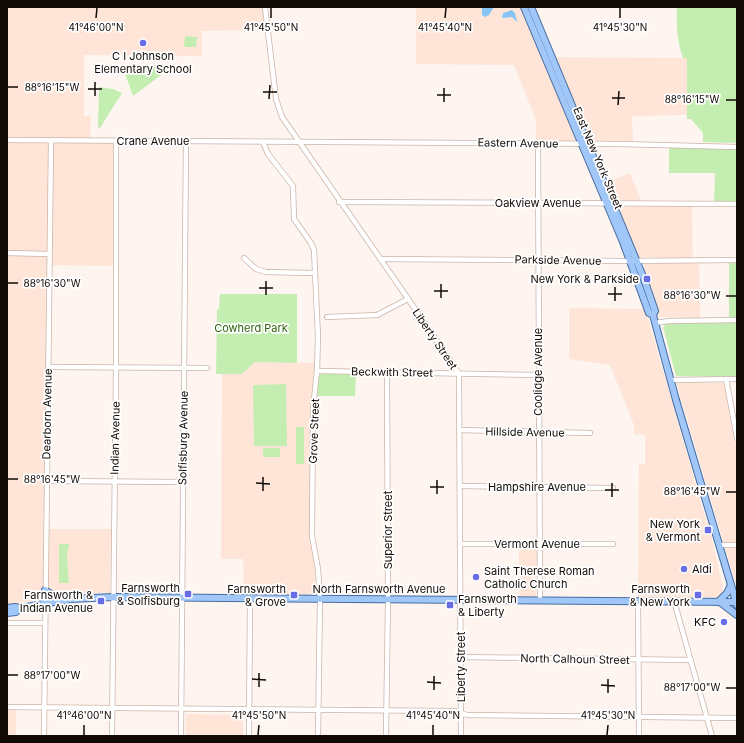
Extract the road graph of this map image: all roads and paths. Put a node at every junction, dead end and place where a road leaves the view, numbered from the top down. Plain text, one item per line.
1 (265, 7) edge
2 (524, 7) edge
3 (531, 7) edge
4 (7, 140) edge
5 (51, 141) junction
6 (116, 141) junction
7 (186, 141) junction
8 (298, 141) junction
9 (263, 142) junction
10 (538, 144) junction
11 (582, 144) junction
12 (589, 144) junction
13 (737, 147) edge
14 (340, 202) junction
15 (538, 202) junction
16 (606, 203) junction
17 (614, 203) junction
18 (737, 204) edge
19 (7, 254) edge
20 (49, 254) junction
21 (244, 258) dead end
22 (380, 259) junction
23 (537, 260) junction
24 (737, 260) edge
25 (634, 261) junction
26 (314, 273) junction
27 (408, 299) junction
28 (327, 316) dead end
29 (737, 320) edge
30 (655, 323) junction
31 (48, 367) junction
32 (116, 367) junction
33 (184, 367) junction
34 (207, 368) dead end
35 (317, 371) junction
36 (387, 372) junction
37 (459, 374) junction
38 (538, 375) junction
39 (726, 379) junction
40 (737, 379) edge
41 (671, 380) junction
42 (460, 430) junction
43 (539, 431) junction
44 (590, 434) dead end
45 (737, 438) edge
46 (47, 481) junction
47 (114, 482) junction
48 (183, 482) junction
49 (460, 486) junction
50 (540, 486) junction
51 (613, 488) dead end
52 (461, 544) junction
53 (540, 544) junction
54 (613, 544) dead end
55 (719, 545) junction
56 (737, 546) edge
57 (730, 585) junction
58 (45, 590) junction
59 (113, 597) junction
60 (181, 598) junction
61 (250, 598) junction
62 (320, 599) junction
63 (66, 600) junction
64 (388, 600) junction
65 (461, 600) junction
66 (540, 601) junction
67 (638, 601) junction
68 (674, 601) junction
69 (719, 602) junction
70 (44, 603) junction
71 (737, 603) edge
72 (7, 608) edge
73 (21, 608) junction
74 (7, 613) edge
75 (737, 614) edge
76 (7, 623) edge
77 (44, 623) junction
78 (461, 657) junction
79 (638, 659) junction
80 (690, 660) junction
81 (7, 707) edge
82 (44, 707) junction
83 (112, 708) junction
84 (181, 708) junction
85 (249, 709) junction
86 (319, 709) junction
87 (387, 710) junction
88 (461, 713) junction
89 (639, 716) junction
90 (707, 718) junction
91 (737, 718) edge
92 (44, 736) edge
93 (112, 736) edge
94 (181, 736) edge
95 (249, 736) edge
96 (318, 736) edge
97 (386, 736) edge
98 (462, 736) edge
99 (639, 736) edge
100 (712, 736) edge

1 - 8 street, Liberty Street
2 - 11 main road, East New York Street
3 - 12 main road, East New York Street
4 - 5 street, Crane Avenue
5 - 6 street, Crane Avenue
5 - 20 street, Dearborn Avenue
6 - 7 street, Crane Avenue
6 - 32 street, Indian Avenue
7 - 9 street, Crane Avenue
7 - 33 street, Solfisburg Avenue
8 - 9 street, Crane Avenue
8 - 10 street, Eastern Avenue
8 - 14 street, Liberty Street
9 - 26 street, Grove Street
10 - 11 street, Eastern Avenue
10 - 15 street, Coolidge Avenue
11 - 12 street, Eastern Avenue
11 - 16 main road, East New York Street
12 - 13 street, Eastern Avenue
12 - 17 main road, East New York Street
14 - 15 street, Oakview Avenue
14 - 22 street, Liberty Street
15 - 16 street, Oakview Avenue
15 - 23 street, Coolidge Avenue
16 - 17 street, Oakview Avenue
16 - 25 main road, East New York Street
17 - 18 street, Oakview Avenue
17 - 25 main road, East New York Street
19 - 20 street
20 - 31 street, Dearborn Avenue
21 - 26 street
22 - 23 street, Parkside Avenue
22 - 27 street, Liberty Street
23 - 25 street, Parkside Avenue
23 - 38 street, Coolidge Avenue
24 - 25 street, Parkside Avenue
25 - 30 main road, East New York Street
26 - 35 street, Grove Street
27 - 28 street
27 - 37 street, Liberty Street
29 - 30 street
30 - 41 main road, East New York Street
31 - 32 street
31 - 46 street, Dearborn Avenue
32 - 33 street
32 - 47 street, Indian Avenue
33 - 34 street
33 - 48 street, Solfisburg Avenue
35 - 36 street, Beckwith Street
35 - 62 street, Grove Street
36 - 37 street, Beckwith Street
36 - 64 street, Superior Street
37 - 38 street, Beckwith Street
37 - 42 street, Liberty Street
38 - 43 street, Coolidge Avenue
39 - 40 street
39 - 41 street
39 - 45 street
41 - 55 main road, East New York Street
42 - 43 street, Hillside Avenue
42 - 49 street, Liberty Street
43 - 44 street, Hillside Avenue
43 - 50 street, Coolidge Avenue
46 - 47 street
46 - 58 street, Dearborn Avenue
47 - 48 street
47 - 59 street, Indian Avenue
48 - 60 street, Solfisburg Avenue
49 - 50 street, Hampshire Avenue
49 - 52 street, Liberty Street
50 - 51 street, Hampshire Avenue
50 - 53 street, Coolidge Avenue
52 - 53 street, Vermont Avenue
52 - 65 street, Liberty Street
53 - 54 street, Vermont Avenue
53 - 66 street, Coolidge Avenue
55 - 56 street
55 - 57 main road, East New York Street
57 - 69 main road
57 - 71 main road, East New York Street
58 - 63 main road
58 - 70 street, Dearborn Avenue
59 - 60 main road, North Farnsworth Avenue
59 - 63 main road, North Farnsworth Avenue
59 - 83 street, Indian Avenue
60 - 61 main road, North Farnsworth Avenue
60 - 84 street, Solfisburg Avenue
61 - 62 main road, North Farnsworth Avenue
61 - 85 street
62 - 64 main road, North Farnsworth Avenue
62 - 86 street, Grove Street
63 - 70 main road, North Farnsworth Avenue
64 - 65 main road, North Farnsworth Avenue
64 - 87 street, Superior Street
65 - 66 main road, North Farnsworth Avenue
65 - 78 street, Liberty Street
66 - 67 main road, North Farnsworth Avenue
67 - 68 main road, North Farnsworth Avenue
67 - 79 street
68 - 69 main road, North Farnsworth Avenue
68 - 80 street
69 - 71 main road, North Farnsworth Avenue
69 - 75 main road
70 - 73 main road, North Farnsworth Avenue
70 - 77 street, Dearborn Avenue
72 - 73 main road, North Farnsworth Avenue
73 - 74 main road, North Farnsworth Avenue
76 - 77 street
77 - 82 street, Dearborn Avenue
78 - 79 street, North Calhoun Street
78 - 88 street, Liberty Street
79 - 80 street, North Calhoun Street
79 - 89 street
80 - 90 street
81 - 82 street
82 - 83 street
82 - 92 street, Dearborn Avenue
83 - 84 street
83 - 93 street, Indian Avenue
84 - 85 street
84 - 94 street, Solfisburg Avenue
85 - 86 street
85 - 95 street
86 - 87 street
86 - 96 street, Grove Street
87 - 88 street
87 - 97 street, Superior Street
88 - 89 street
88 - 98 street, Liberty Street
89 - 90 street
89 - 99 street
90 - 91 street
90 - 100 street

